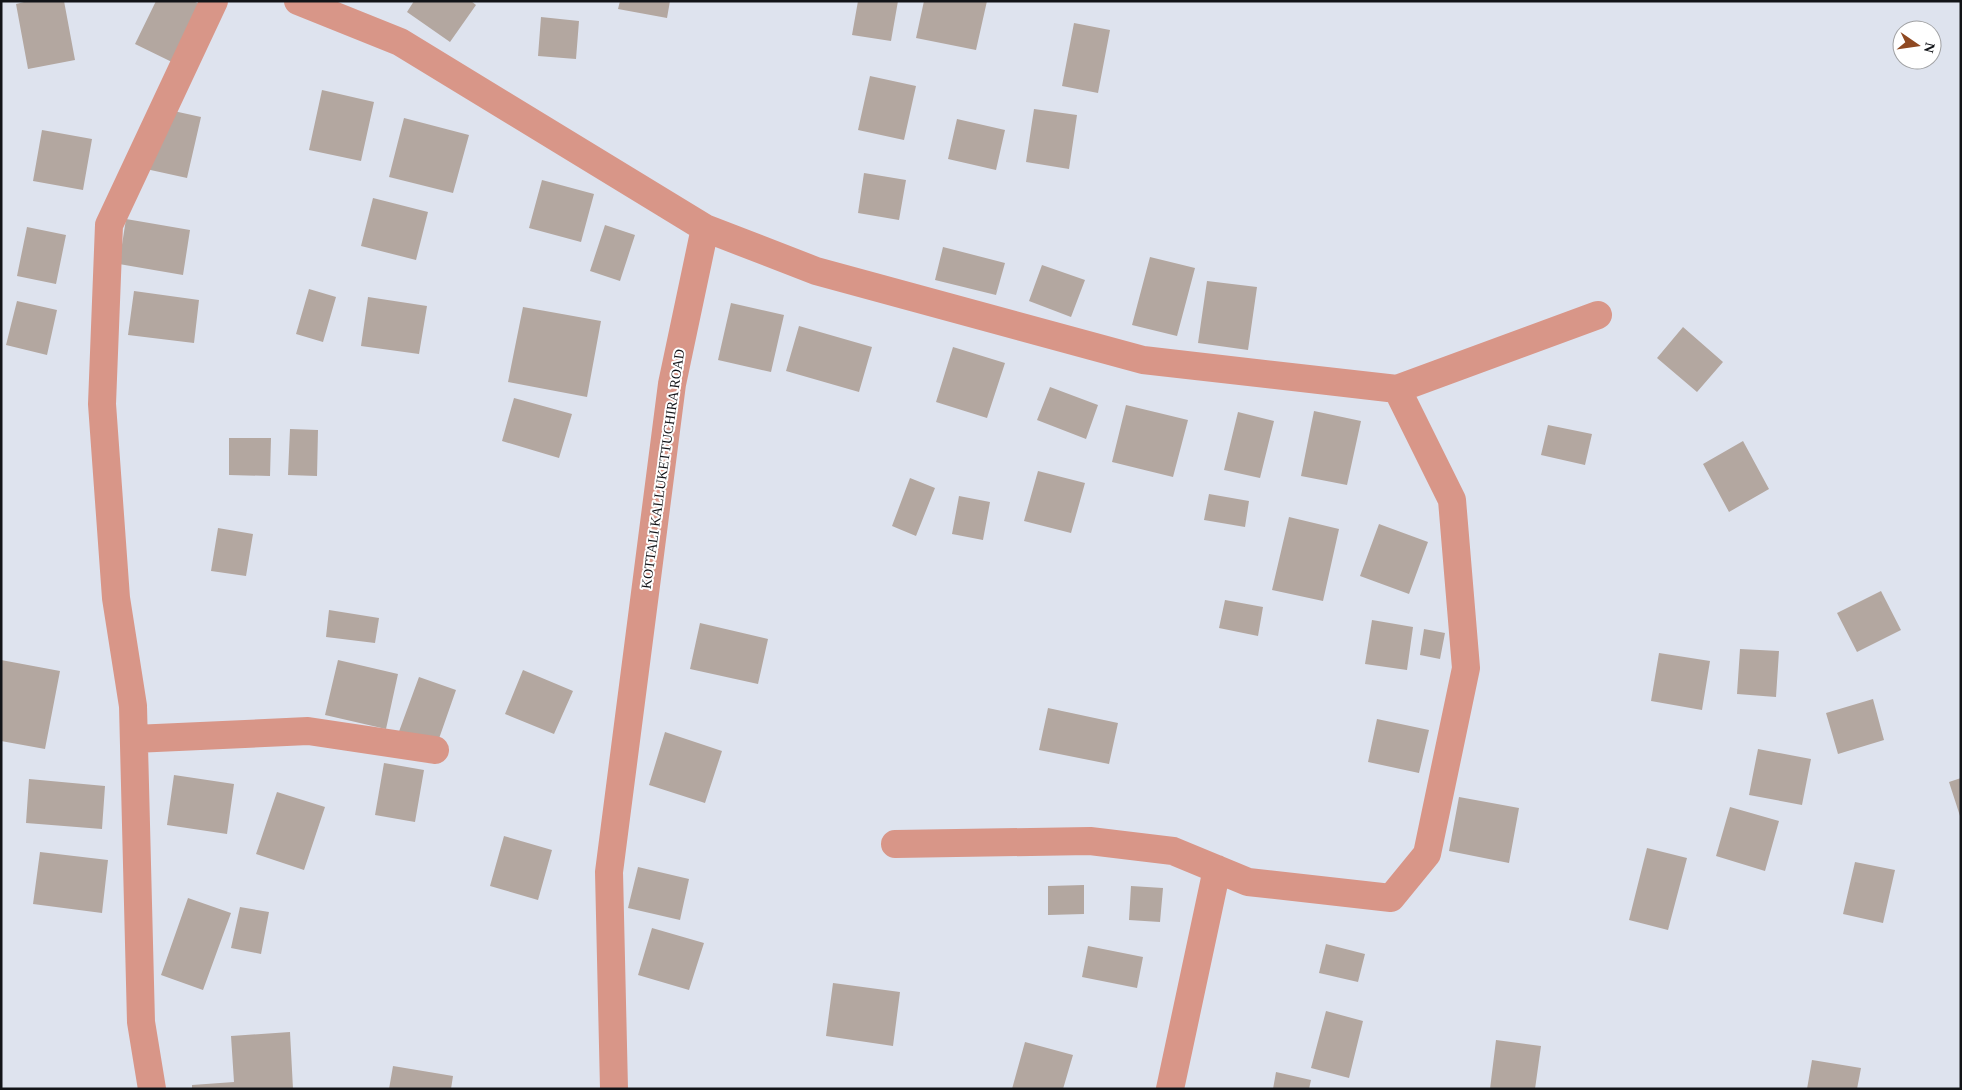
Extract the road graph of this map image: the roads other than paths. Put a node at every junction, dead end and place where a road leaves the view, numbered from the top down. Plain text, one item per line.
1 (214, 1) edge
2 (298, 1) edge
3 (705, 228) junction
4 (1598, 315) dead end
5 (1397, 389) junction
6 (134, 739) junction
7 (435, 750) dead end
8 (895, 844) dead end
9 (1217, 869) junction
10 (152, 1089) edge
11 (614, 1089) edge
12 (1170, 1089) edge

1 - 6 street
2 - 3 street
3 - 5 street
3 - 11 street, KOTTALI KALLUKETTUCHIRA ROAD
4 - 5 street
5 - 9 street
6 - 7 street
6 - 10 street
8 - 9 street
9 - 12 street

